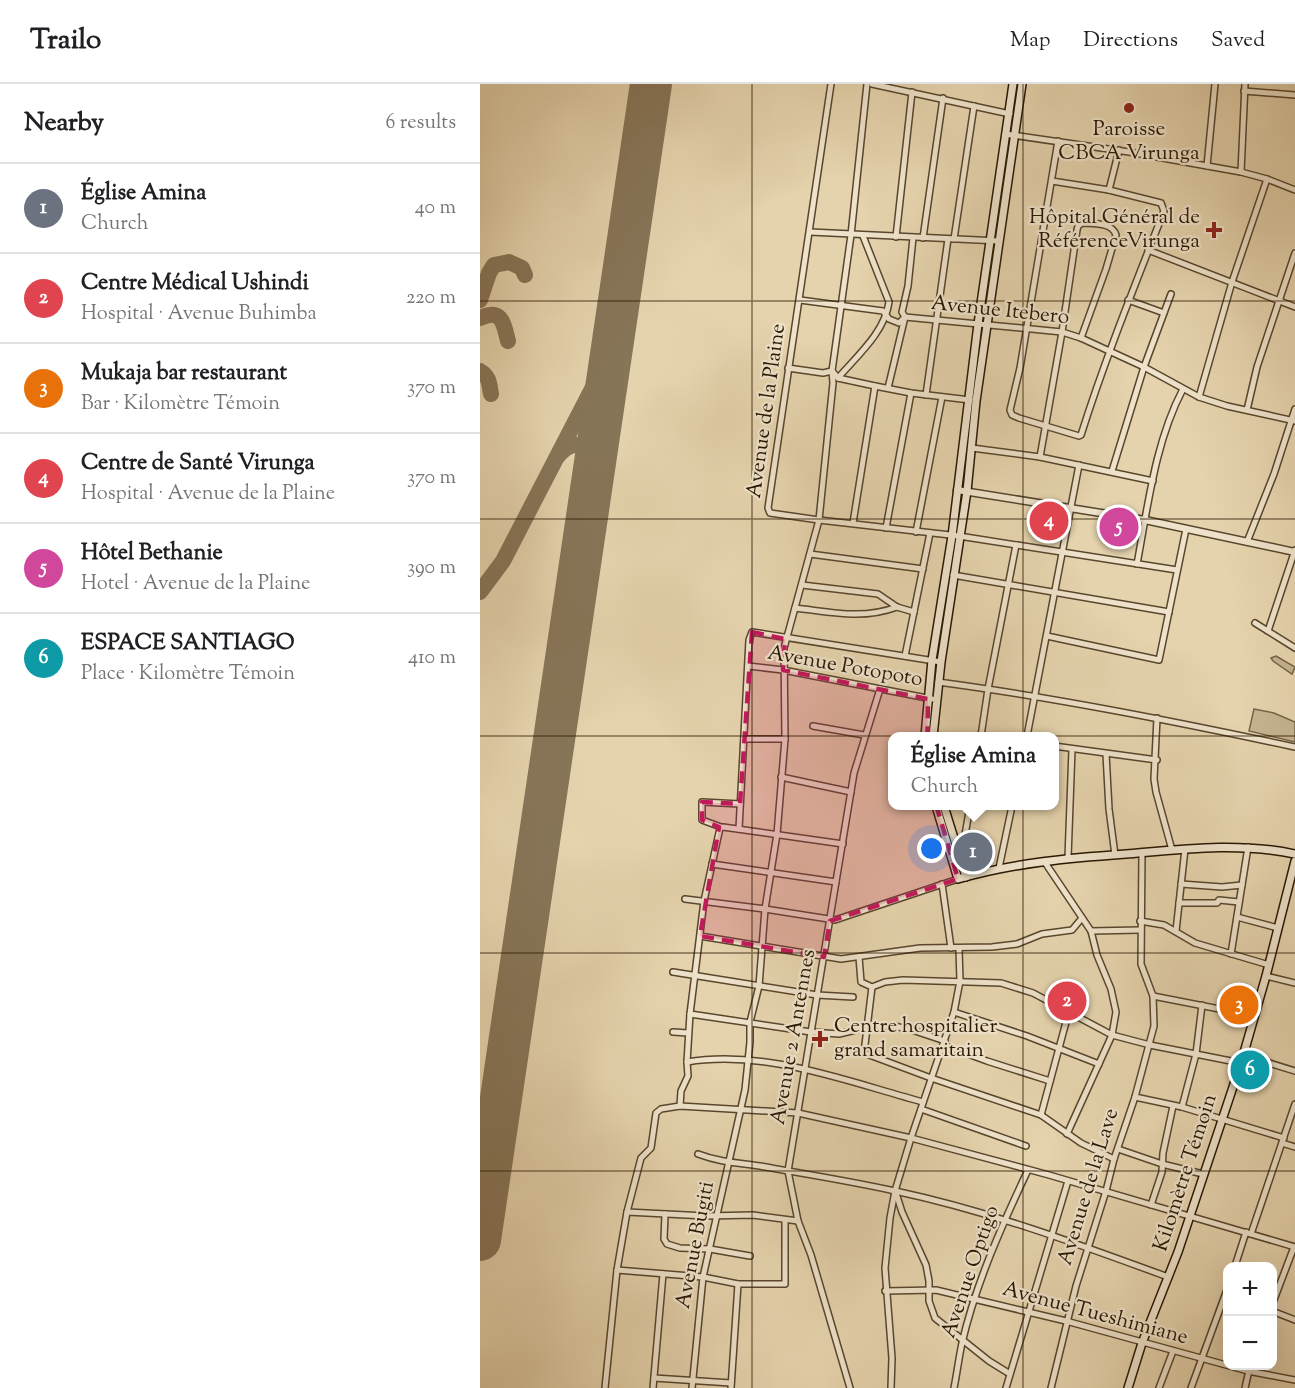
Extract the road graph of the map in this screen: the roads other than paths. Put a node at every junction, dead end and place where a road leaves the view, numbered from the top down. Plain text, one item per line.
1 (831, 84) edge
2 (869, 84) edge
3 (1013, 84) edge
4 (1022, 84) edge
5 (1215, 84) edge
6 (1245, 87) edge
7 (912, 92) junction
8 (1295, 95) edge
9 (943, 98) junction
10 (974, 106) junction
11 (1009, 114) junction
12 (1018, 114) junction
13 (1005, 134) junction
14 (1014, 134) junction
15 (1058, 141) junction
16 (1119, 150) junction
17 (1207, 166) junction
18 (1241, 172) junction
19 (1267, 178) junction
20 (1052, 181) junction
21 (1109, 190) junction
22 (1295, 190) edge
23 (810, 232) junction
24 (851, 235) junction
25 (862, 236) junction
26 (896, 237) junction
27 (913, 238) junction
28 (923, 238) junction
29 (951, 239) junction
30 (990, 241) junction
31 (999, 241) junction
32 (1148, 250) junction
33 (1295, 253) edge
34 (1232, 282) junction
35 (982, 292) junction
36 (992, 292) junction
37 (1171, 294) dead end
38 (800, 300) junction
39 (1128, 300) junction
40 (1279, 300) junction
41 (842, 306) junction
42 (1295, 307) edge
43 (887, 312) junction
44 (1164, 313) junction
45 (904, 314) junction
46 (936, 321) junction
47 (978, 324) junction
48 (987, 325) junction
49 (1026, 328) junction
50 (1062, 332) junction
51 (1082, 338) junction
52 (1110, 351) junction
53 (1144, 367) junction
54 (788, 368) junction
55 (832, 371) junction
56 (838, 378) junction
57 (833, 383) junction
58 (875, 386) junction
59 (888, 388) junction
60 (1183, 389) junction
61 (911, 393) junction
62 (926, 395) junction
63 (942, 397) junction
64 (1199, 397) junction
65 (972, 401) junction
66 (1295, 409) edge
67 (1247, 410) junction
68 (1293, 421) edge
69 (1045, 426) junction
70 (972, 448) junction
71 (1040, 457) junction
72 (1079, 465) junction
73 (1112, 471) junction
74 (1154, 481) junction
75 (957, 490) junction
76 (967, 491) junction
77 (1071, 508) junction
78 (819, 520) junction
79 (1145, 520) junction
80 (853, 524) junction
81 (886, 528) junction
82 (1186, 529) junction
83 (916, 532) junction
84 (930, 534) junction
85 (955, 536) junction
86 (1247, 542) junction
87 (1016, 545) junction
88 (1295, 551) edge
89 (1062, 553) junction
90 (810, 554) junction
91 (1137, 564) junction
92 (923, 569) junction
93 (1177, 570) junction
94 (954, 575) junction
95 (1009, 583) junction
96 (802, 585) junction
97 (1055, 592) junction
98 (897, 607) junction
99 (795, 608) junction
100 (914, 612) junction
101 (1169, 612) junction
102 (1255, 623) dead end
103 (1268, 631) junction
104 (1047, 636) junction
105 (785, 639) junction
106 (1295, 648) edge
107 (905, 656) junction
108 (932, 660) junction
109 (940, 662) junction
110 (748, 666) junction
111 (783, 670) junction
112 (938, 682) junction
113 (880, 689) junction
114 (988, 689) junction
115 (1035, 697) junction
116 (932, 699) junction
117 (1157, 718) junction
118 (813, 726) dead end
119 (926, 732) edge
120 (933, 732) edge
121 (982, 732) edge
122 (1029, 732) edge
123 (864, 735) junction
124 (744, 739) junction
125 (785, 739) junction
126 (1059, 747) edge
127 (1295, 747) edge
128 (1072, 749) junction
129 (1106, 754) junction
130 (1156, 760) junction
131 (782, 777) junction
132 (851, 792) junction
133 (740, 804) junction
134 (937, 810) edge
135 (945, 810) edge
136 (969, 810) edge
137 (1011, 810) edge
138 (721, 827) junction
139 (739, 829) junction
140 (777, 834) junction
141 (843, 844) junction
142 (1248, 847) junction
143 (1185, 849) junction
144 (1172, 850) junction
145 (1142, 852) junction
146 (1295, 854) edge
147 (1115, 855) junction
148 (1068, 858) junction
149 (1044, 861) junction
150 (1295, 861) edge
151 (961, 862) junction
152 (712, 864) junction
153 (999, 868) junction
154 (771, 873) junction
155 (962, 878) junction
156 (836, 882) junction
157 (942, 884) junction
158 (1181, 884) junction
159 (1242, 885) junction
160 (685, 899) dead end
161 (704, 901) junction
162 (1239, 902) junction
163 (1179, 903) junction
164 (765, 909) junction
165 (1237, 917) junction
166 (1082, 918) junction
167 (830, 920) junction
168 (1140, 921) junction
169 (1278, 928) junction
170 (1140, 930) junction
171 (1091, 931) junction
172 (1176, 931) junction
173 (700, 936) junction
174 (761, 947) junction
175 (951, 948) junction
176 (959, 949) junction
177 (1232, 954) junction
178 (824, 957) junction
179 (859, 957) junction
180 (1269, 964) junction
181 (673, 972) dead end
182 (695, 976) junction
183 (1266, 976) junction
184 (960, 981) junction
185 (1295, 983) edge
186 (759, 986) junction
187 (872, 987) junction
188 (817, 995) junction
189 (1153, 996) junction
190 (853, 997) dead end
191 (1202, 1005) junction
192 (954, 1011) junction
193 (1069, 1011) junction
194 (690, 1014) junction
195 (1255, 1016) junction
196 (750, 1022) junction
197 (868, 1027) junction
198 (673, 1032) dead end
199 (811, 1032) junction
200 (688, 1033) junction
201 (1112, 1035) junction
202 (944, 1043) junction
203 (1150, 1045) junction
204 (1058, 1048) junction
205 (1196, 1054) junction
206 (1243, 1055) junction
207 (687, 1062) junction
208 (748, 1062) junction
209 (1240, 1063) junction
210 (1099, 1064) junction
211 (805, 1068) junction
212 (1295, 1071) edge
213 (931, 1078) junction
214 (1050, 1081) junction
215 (1135, 1097) junction
216 (1295, 1104) edge
217 (680, 1106) junction
218 (922, 1106) junction
219 (1173, 1106) junction
220 (1182, 1107) junction
221 (741, 1109) junction
222 (798, 1113) junction
223 (1041, 1115) junction
224 (1221, 1119) junction
225 (1066, 1134) junction
226 (911, 1138) junction
227 (1283, 1140) junction
228 (1026, 1146) dead end
229 (1295, 1147) edge
230 (1118, 1149) junction
231 (698, 1154) dead end
232 (1114, 1160) junction
233 (729, 1162) junction
234 (1162, 1164) junction
235 (1028, 1170) junction
236 (788, 1171) junction
237 (1203, 1174) junction
238 (1068, 1181) junction
239 (896, 1191) junction
240 (1106, 1191) junction
241 (1151, 1205) junction
242 (627, 1212) junction
243 (665, 1214) junction
244 (1190, 1215) junction
245 (716, 1216) junction
246 (1005, 1219) junction
247 (785, 1220) junction
248 (798, 1221) junction
249 (1249, 1233) junction
250 (1052, 1235) junction
251 (1088, 1247) junction
252 (1295, 1247) edge
253 (710, 1250) junction
254 (750, 1256) dead end
255 (1236, 1262) edge
256 (617, 1270) junction
257 (663, 1274) junction
258 (1168, 1277) junction
259 (703, 1278) junction
260 (738, 1284) junction
261 (929, 1289) junction
262 (885, 1291) junction
263 (1277, 1292) edge
264 (1223, 1298) edge
265 (975, 1299) junction
266 (1029, 1313) junction
267 (1277, 1313) edge
268 (1295, 1320) edge
269 (1066, 1322) junction
270 (962, 1342) junction
271 (1143, 1343) junction
272 (1173, 1351) junction
273 (1200, 1359) junction
274 (1223, 1363) edge
275 (1249, 1370) edge
276 (1257, 1370) edge
277 (1010, 1374) junction
278 (654, 1377) junction
279 (693, 1380) junction
280 (1295, 1380) edge
281 (731, 1385) edge
282 (605, 1388) edge
283 (653, 1388) edge
284 (692, 1388) edge
285 (850, 1388) edge
286 (891, 1388) edge
287 (954, 1388) edge
288 (1006, 1388) edge
289 (1051, 1388) edge
290 (1128, 1388) edge
291 (1159, 1388) edge
292 (1191, 1388) edge
293 (1245, 1388) edge

1 - 23 street, Avenue de la Plaine
2 - 7 street
2 - 24 street, Avenue Bugiti
3 - 11 main road
4 - 12 main road
5 - 17 street
6 - 8 street
6 - 18 street
7 - 9 street
7 - 26 street
9 - 10 street
9 - 28 street
10 - 11 street
10 - 29 street
11 - 12 street
11 - 13 main road
12 - 14 main road
13 - 14 street
13 - 30 main road
14 - 15 street
14 - 31 main road
15 - 16 street
15 - 20 street
16 - 17 street
16 - 21 street
17 - 18 street
18 - 19 street
19 - 22 street
19 - 34 street
20 - 21 street
20 - 49 street
21 - 32 street
23 - 24 street
23 - 38 street, Avenue de la Plaine
24 - 25 street
24 - 41 street, Avenue Bugiti
25 - 26 street
25 - 43 street
26 - 27 street
27 - 28 street
27 - 45 street
28 - 29 street
29 - 30 street
29 - 46 street
30 - 31 street
30 - 35 main road
31 - 36 main road
32 - 34 street
32 - 39 street
33 - 40 street
34 - 40 street
34 - 64 street
35 - 36 main road
35 - 47 main road
36 - 48 main road
37 - 44 street
38 - 41 street, Avenue Itebero
38 - 54 street, Avenue de la Plaine
39 - 44 street
39 - 52 street
40 - 42 street
40 - 67 street
41 - 43 street, Avenue Itebero
41 - 55 street, Avenue Bugiti
43 - 45 street
43 - 45 street, Avenue Itebero
43 - 56 street
44 - 53 street
45 - 46 street, Avenue Itebero
45 - 59 street
46 - 47 street, Avenue Itebero
46 - 62 street
47 - 48 street, Avenue Itebero
47 - 65 main road
48 - 49 street, Avenue Itebero
48 - 65 main road
49 - 50 street, Avenue Itebero
49 - 69 street
50 - 51 street, Avenue Itebero
50 - 51 street
50 - 69 street
51 - 52 street, Avenue Itebero
52 - 53 street, Avenue Itebero
52 - 69 street
53 - 60 street, Avenue Itebero
53 - 73 street
54 - 55 street
54 - 78 street, Avenue de la Plaine
55 - 56 street
55 - 57 street, Avenue Bugiti
56 - 57 street
56 - 58 street
57 - 78 street, Avenue Bugiti
58 - 59 street
58 - 80 street
59 - 61 street
60 - 64 street, Avenue Itebero
60 - 74 street
61 - 62 street
61 - 81 street
62 - 63 street
63 - 65 street
63 - 83 street
64 - 67 street, Avenue Itebero
65 - 70 main road
65 - 75 main road
66 - 68 street
67 - 68 street, Avenue Itebero
68 - 86 street
69 - 71 street
70 - 71 street
70 - 76 main road
71 - 72 street
72 - 73 street
72 - 77 street
73 - 74 street
74 - 79 street
75 - 76 street
75 - 85 main road
76 - 77 street
76 - 85 main road
77 - 79 street
77 - 89 street
78 - 80 street, Avenue de la Plaine
78 - 90 street, Avenue Bugiti
79 - 82 street
79 - 91 street
80 - 81 street, Avenue de la Plaine
81 - 83 street, Avenue de la Plaine
82 - 86 street
82 - 93 street
83 - 84 street, Avenue de la Plaine
84 - 85 street, Avenue de la Plaine
84 - 92 street
85 - 87 street, Avenue de la Plaine
85 - 94 main road
85 - 108 main road
86 - 88 street
87 - 89 street, Avenue de la Plaine
87 - 95 street
88 - 103 street
89 - 91 street, Avenue de la Plaine
89 - 97 street
90 - 92 street
90 - 96 street, Avenue Bugiti
91 - 93 street, Avenue de la Plaine
92 - 100 street
93 - 101 street
94 - 95 street
94 - 109 main road
95 - 97 street
95 - 114 street
96 - 98 street
96 - 99 street, Avenue Bugiti
97 - 101 street
97 - 104 street
98 - 99 street
98 - 100 street
99 - 105 street, Avenue Bugiti
100 - 107 street
101 - 104 street
102 - 103 street
103 - 106 street
104 - 115 street
105 - 107 street
105 - 110 street
105 - 111 street, Avenue Bugiti
107 - 108 street
108 - 109 street
108 - 116 main road
109 - 112 main road
110 - 111 street, Avenue Potopoto
110 - 124 street
111 - 113 street, Avenue Potopoto
111 - 125 street, Avenue Bugiti
112 - 114 street
112 - 116 main road
113 - 116 street, Avenue Potopoto
113 - 123 street, Avenue 2 Antennes
114 - 115 street
114 - 121 street
115 - 117 street
115 - 122 street
116 - 119 main road
116 - 120 main road
117 - 127 street
117 - 130 street
118 - 123 street
123 - 132 street, Avenue 2 Antennes
124 - 125 street
124 - 133 street
125 - 131 street, Avenue Bugiti
126 - 128 street
128 - 129 street
128 - 148 street
129 - 130 street
129 - 147 street
130 - 144 street
131 - 132 street
131 - 140 street, Avenue Bugiti
132 - 141 street, Avenue 2 Antennes
133 - 138 street
133 - 139 street
134 - 155 main road
135 - 151 main road
136 - 151 street
137 - 153 street
138 - 139 street
138 - 152 street
139 - 140 street
140 - 141 street
140 - 154 street, Avenue Bugiti
141 - 156 street, Avenue 2 Antennes
142 - 143 main road
142 - 146 main road
142 - 159 street
143 - 144 main road
143 - 158 street
144 - 145 main road
145 - 147 main road
145 - 168 street, Avenue de la Lave
147 - 148 main road
148 - 149 main road
149 - 153 main road
149 - 166 street
150 - 169 main road, Kilomètre Témoin
151 - 155 main road
152 - 154 street
152 - 161 street
153 - 155 main road
154 - 156 street
154 - 164 street, Avenue Bugiti
155 - 157 street
156 - 167 street, Avenue 2 Antennes
157 - 167 street
157 - 175 street
158 - 159 street
158 - 163 street
159 - 162 street
160 - 161 street
161 - 164 street
161 - 173 street
162 - 163 street
162 - 165 street
163 - 172 street
164 - 167 street
164 - 174 street, Avenue Bugiti
165 - 169 street
165 - 177 street
166 - 171 street
166 - 176 street
167 - 178 street, Avenue 2 Antennes
168 - 170 street, Avenue de la Lave
168 - 172 street
169 - 180 main road, Kilomètre Témoin
170 - 171 street
170 - 189 street, Avenue de la Lave
171 - 201 street
172 - 177 street
173 - 174 street
173 - 182 street
174 - 178 street
174 - 186 street, Avenue Bugiti
175 - 176 street
175 - 179 street
176 - 184 street
177 - 180 street
178 - 179 street
178 - 188 street, Avenue 2 Antennes
179 - 187 street
180 - 183 main road, Kilomètre Témoin
181 - 182 street
182 - 186 street
182 - 194 street
183 - 185 street
183 - 195 main road, Kilomètre Témoin
184 - 187 street
184 - 192 street
184 - 193 street
186 - 188 street
186 - 196 street, Avenue Bugiti
187 - 197 street
188 - 190 street
188 - 199 street, Avenue 2 Antennes
189 - 191 street
189 - 203 street, Avenue de la Lave
191 - 195 street
191 - 205 street
192 - 202 street
192 - 204 street
193 - 201 street
193 - 204 street
194 - 196 street
194 - 200 street
195 - 206 main road, Kilomètre Témoin
196 - 199 street
196 - 208 street, Avenue Bugiti
197 - 199 street
197 - 202 street
197 - 213 street
198 - 200 street
199 - 211 street, Avenue 2 Antennes
200 - 207 street
201 - 203 street
201 - 210 street
202 - 213 street
202 - 214 street
203 - 205 street
203 - 215 street, Avenue de la Lave
204 - 210 street
204 - 214 street
205 - 209 street
205 - 220 street
206 - 209 main road, Kilomètre Témoin
206 - 212 street
207 - 208 street
207 - 217 street
208 - 211 street
208 - 221 street, Avenue Bugiti
209 - 224 main road, Kilomètre Témoin
210 - 225 street
211 - 218 street
211 - 222 street, Avenue 2 Antennes
213 - 218 street
213 - 223 street
214 - 223 street
215 - 219 street
215 - 230 street, Avenue de la Lave
216 - 227 street
217 - 221 street
217 - 242 street
218 - 226 street
218 - 228 street
219 - 220 street
219 - 234 street
220 - 224 street
221 - 222 street
221 - 233 street, Avenue Bugiti
222 - 226 street
222 - 236 street, Avenue 2 Antennes
223 - 225 street
224 - 227 street
224 - 237 main road, Kilomètre Témoin
225 - 232 street
226 - 235 street
226 - 239 street
227 - 229 street
227 - 249 street
230 - 232 street, Avenue de la Lave
230 - 234 street
231 - 233 street
232 - 240 street, Avenue de la Lave
233 - 236 street
233 - 245 street, Avenue Bugiti
234 - 237 street
234 - 241 street
235 - 238 street
235 - 246 street, Avenue Optigo
236 - 239 street
236 - 248 street, Avenue 2 Antennes
237 - 244 main road, Kilomètre Témoin
238 - 240 street
238 - 250 street
239 - 246 street
239 - 261 street
239 - 262 street
240 - 241 street
240 - 251 street, Avenue de la Lave
241 - 244 street
242 - 243 street
242 - 256 street
243 - 245 street
243 - 253 street
244 - 249 street
244 - 258 main road, Kilomètre Témoin
245 - 247 street
245 - 253 street, Avenue Bugiti
246 - 250 street
246 - 265 street, Avenue Optigo
247 - 248 street
247 - 260 street
248 - 285 street, Avenue 2 Antennes
249 - 252 street
249 - 255 street
250 - 251 street
250 - 266 street
251 - 258 street
251 - 269 street, Avenue de la Lave
252 - 263 street
253 - 254 street
253 - 259 street, Avenue Bugiti
256 - 257 street
256 - 282 street
257 - 259 street
257 - 278 street
258 - 271 main road, Kilomètre Témoin
259 - 260 street
259 - 279 street, Avenue Bugiti
260 - 281 street
261 - 262 street, Avenue Tueshimiane
261 - 265 street, Avenue Tueshimiane
261 - 270 street
262 - 286 street
264 - 273 street
265 - 266 street, Avenue Tueshimiane
265 - 270 street, Avenue Optigo
266 - 269 street, Avenue Tueshimiane
266 - 277 street
267 - 268 street
269 - 271 street, Avenue Tueshimiane
269 - 289 street, Avenue de la Lave
270 - 277 street
270 - 287 street, Avenue Optigo
271 - 272 street, Avenue Tueshimiane
271 - 290 main road, Kilomètre Témoin
272 - 273 street, Avenue Tueshimiane
272 - 291 street
273 - 274 street, Avenue Tueshimiane
273 - 292 street
275 - 293 street
276 - 280 street, Avenue Tueshimiane
277 - 288 street
278 - 279 street
278 - 283 street
279 - 281 street
279 - 284 street, Avenue Bugiti

